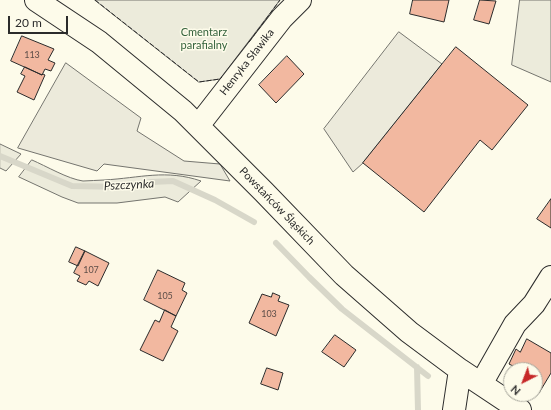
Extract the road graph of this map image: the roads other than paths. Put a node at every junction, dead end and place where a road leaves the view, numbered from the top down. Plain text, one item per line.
1 (36, 0) edge
2 (300, 0) edge
3 (198, 126) junction
4 (551, 277) edge
5 (460, 370) junction
6 (481, 384) junction
7 (516, 409) edge
8 (454, 410) edge

1 - 3 street, Powstańców Śląskich
2 - 3 street, Henryka Sławika
3 - 5 street, Powstańców Śląskich
4 - 6 street
5 - 6 street, Powstańców Śląskich
5 - 8 street
6 - 7 street, Powstańców Śląskich

